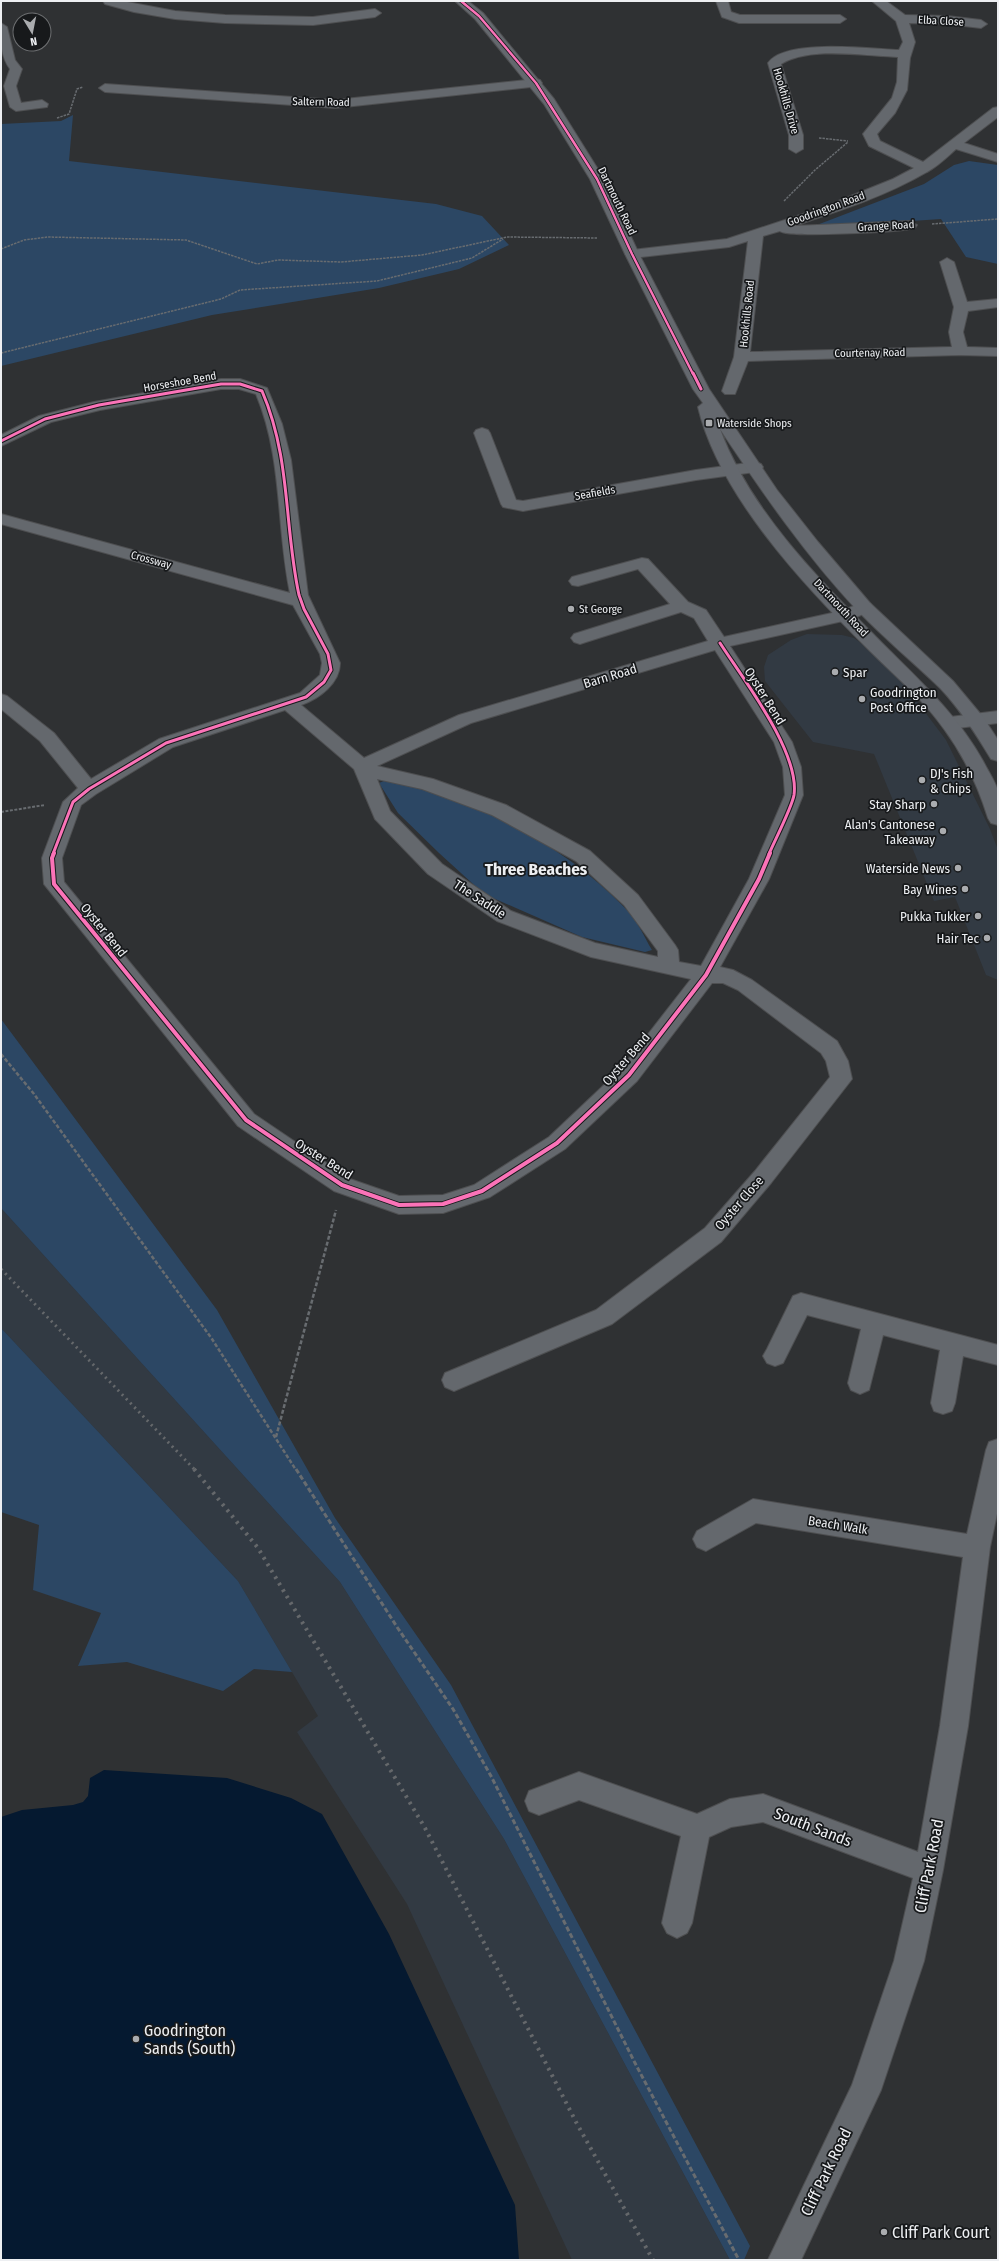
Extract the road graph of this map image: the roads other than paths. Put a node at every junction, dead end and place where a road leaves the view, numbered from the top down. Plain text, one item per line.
1 (109, 1) edge
2 (461, 1) edge
3 (722, 1) edge
4 (878, 1) edge
5 (375, 13) dead end
6 (840, 19) dead end
7 (902, 19) junction
8 (981, 24) dead end
9 (1, 27) edge
10 (903, 54) junction
11 (536, 83) junction
12 (106, 88) dead end
13 (42, 104) dead end
14 (998, 111) edge
15 (956, 145) junction
16 (796, 149) dead end
17 (998, 158) edge
18 (924, 168) junction
19 (910, 225) road end
20 (773, 229) junction
21 (756, 235) junction
22 (632, 254) junction
23 (947, 262) dead end
24 (998, 303) edge
25 (961, 307) junction
26 (960, 351) junction
27 (998, 352) edge
28 (742, 357) junction
29 (702, 388) junction
30 (730, 391) dead end
31 (482, 433) dead end
32 (1, 441) edge
33 (755, 467) junction
34 (732, 470) junction
35 (1, 519) edge
36 (578, 581) dead end
37 (300, 602) junction
38 (682, 606) junction
39 (864, 607) junction
40 (846, 615) junction
41 (580, 638) dead end
42 (720, 643) junction
43 (1, 700) edge
44 (288, 703) junction
45 (998, 717) edge
46 (977, 721) junction
47 (950, 723) junction
48 (998, 727) edge
49 (998, 755) edge
50 (364, 768) junction
51 (89, 789) junction
52 (998, 818) edge
53 (669, 966) junction
54 (706, 975) junction
55 (874, 1323) junction
56 (953, 1344) junction
57 (998, 1355) edge
58 (774, 1356) dead end
59 (454, 1380) dead end
60 (860, 1383) dead end
61 (943, 1403) dead end
62 (998, 1450) edge
63 (706, 1539) dead end
64 (977, 1547) junction
65 (539, 1801) dead end
66 (698, 1828) junction
67 (929, 1870) junction
68 (677, 1923) dead end
69 (784, 2260) edge

1 - 5 street
2 - 11 main road, Dartmouth Road
3 - 6 street
4 - 7 street
7 - 8 street, Elba Close
7 - 10 street
9 - 13 street
10 - 16 street, Hookhills Drive
10 - 18 street
11 - 12 street, Saltern Road
11 - 22 main road, Dartmouth Road
14 - 15 street, Goodrington Road
15 - 17 street
15 - 18 street, Goodrington Road
18 - 20 street, Goodrington Road
19 - 20 street, Grange Road
20 - 21 street, Goodrington Road
21 - 22 street, Goodrington Road
21 - 28 street, Hookhills Road
22 - 29 main road, Dartmouth Road
23 - 25 street
24 - 25 street
25 - 26 street
26 - 27 street, Courtenay Road
26 - 28 street, Courtenay Road
28 - 30 street, Hookhills Road
29 - 33 main road, Dartmouth Road
29 - 34 main road, Dartmouth Road
31 - 34 street, Seafields
32 - 37 street, Horseshoe Bend
33 - 34 street, Seafields
33 - 39 main road, Dartmouth Road
34 - 40 main road, Dartmouth Road
35 - 37 street, Crossway
36 - 38 street
37 - 44 street, Horseshoe Bend
38 - 41 street
38 - 42 street, Oyster Bend
39 - 40 street, Barn Road
39 - 46 main road, Dartmouth Road
40 - 42 street, Barn Road
40 - 47 main road, Dartmouth Road
42 - 50 street, Barn Road
42 - 54 street, Oyster Bend
43 - 51 street
44 - 50 street
44 - 51 street
45 - 46 street
46 - 47 street
46 - 48 street
46 - 49 main road, Dartmouth Road
47 - 52 main road, Dartmouth Road
50 - 53 street
50 - 53 street, The Saddle
51 - 54 street, Oyster Bend
53 - 54 street, The Saddle
54 - 59 street, Oyster Close
55 - 56 street
55 - 58 street
55 - 60 street
56 - 57 street
56 - 61 street
62 - 64 street, Cliff Park Road
63 - 64 street, Beach Walk
64 - 67 street, Cliff Park Road
65 - 66 street
66 - 67 street, South Sands
66 - 68 street
67 - 69 street, Cliff Park Road

